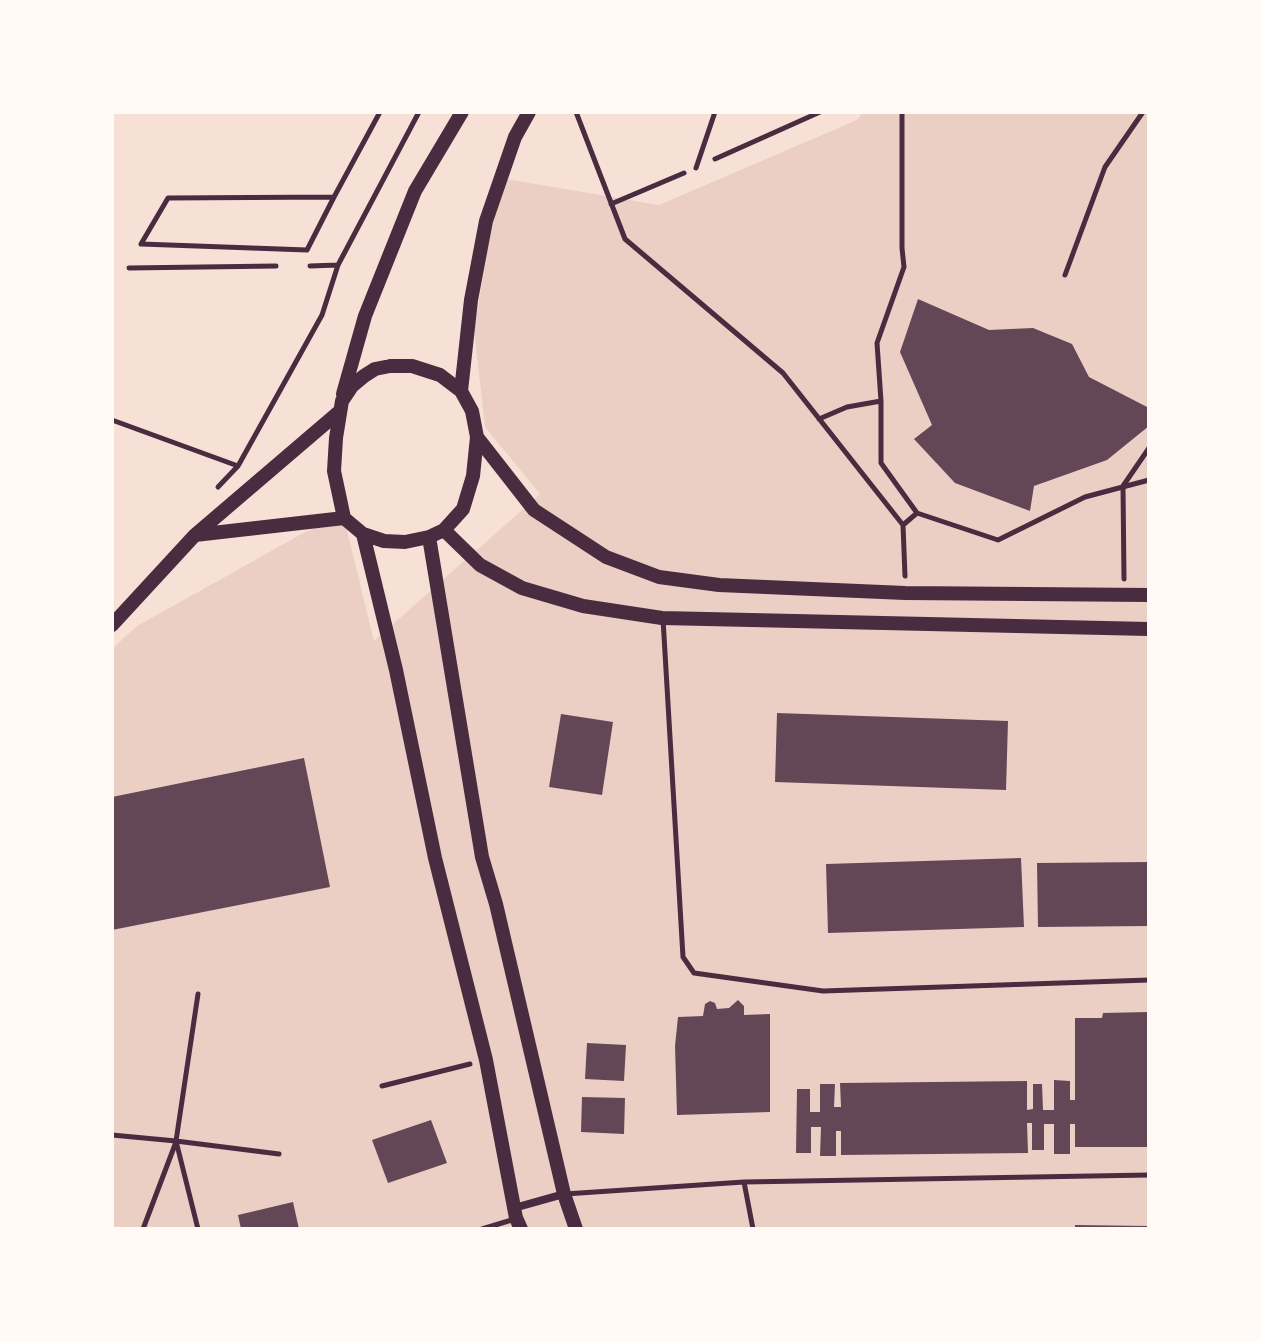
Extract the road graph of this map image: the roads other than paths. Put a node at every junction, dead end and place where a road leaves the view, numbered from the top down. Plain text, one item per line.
1 (380, 112) edge
2 (462, 112) edge
3 (529, 112) edge
4 (715, 112) edge
5 (1143, 112) edge
6 (696, 168) dead end
7 (334, 197) junction
8 (1065, 275) dead end
9 (461, 391) junction
10 (341, 406) junction
11 (477, 437) junction
12 (344, 518) junction
13 (444, 530) junction
14 (363, 534) junction
15 (195, 535) junction
16 (429, 537) junction
17 (1149, 595) edge
18 (662, 618) junction
19 (112, 625) edge
20 (1149, 629) edge
21 (1149, 980) edge
22 (1149, 1175) edge
23 (744, 1182) junction
24 (564, 1194) junction
25 (517, 1218) edge
26 (482, 1229) edge
27 (576, 1229) edge
28 (753, 1229) edge

1 - 7 lane
2 - 10 street
3 - 9 street
4 - 6 lane
5 - 8 lane
7 - 7 lane
9 - 10 street
9 - 11 street
10 - 12 street
10 - 15 street
11 - 13 street
11 - 17 street
12 - 14 street
12 - 15 street
13 - 16 street
13 - 18 street
14 - 16 street
14 - 25 street
15 - 19 street
16 - 24 street
18 - 20 street
18 - 21 lane
22 - 23 lane
23 - 24 lane
23 - 28 lane
24 - 25 street
24 - 27 street
25 - 26 lane

